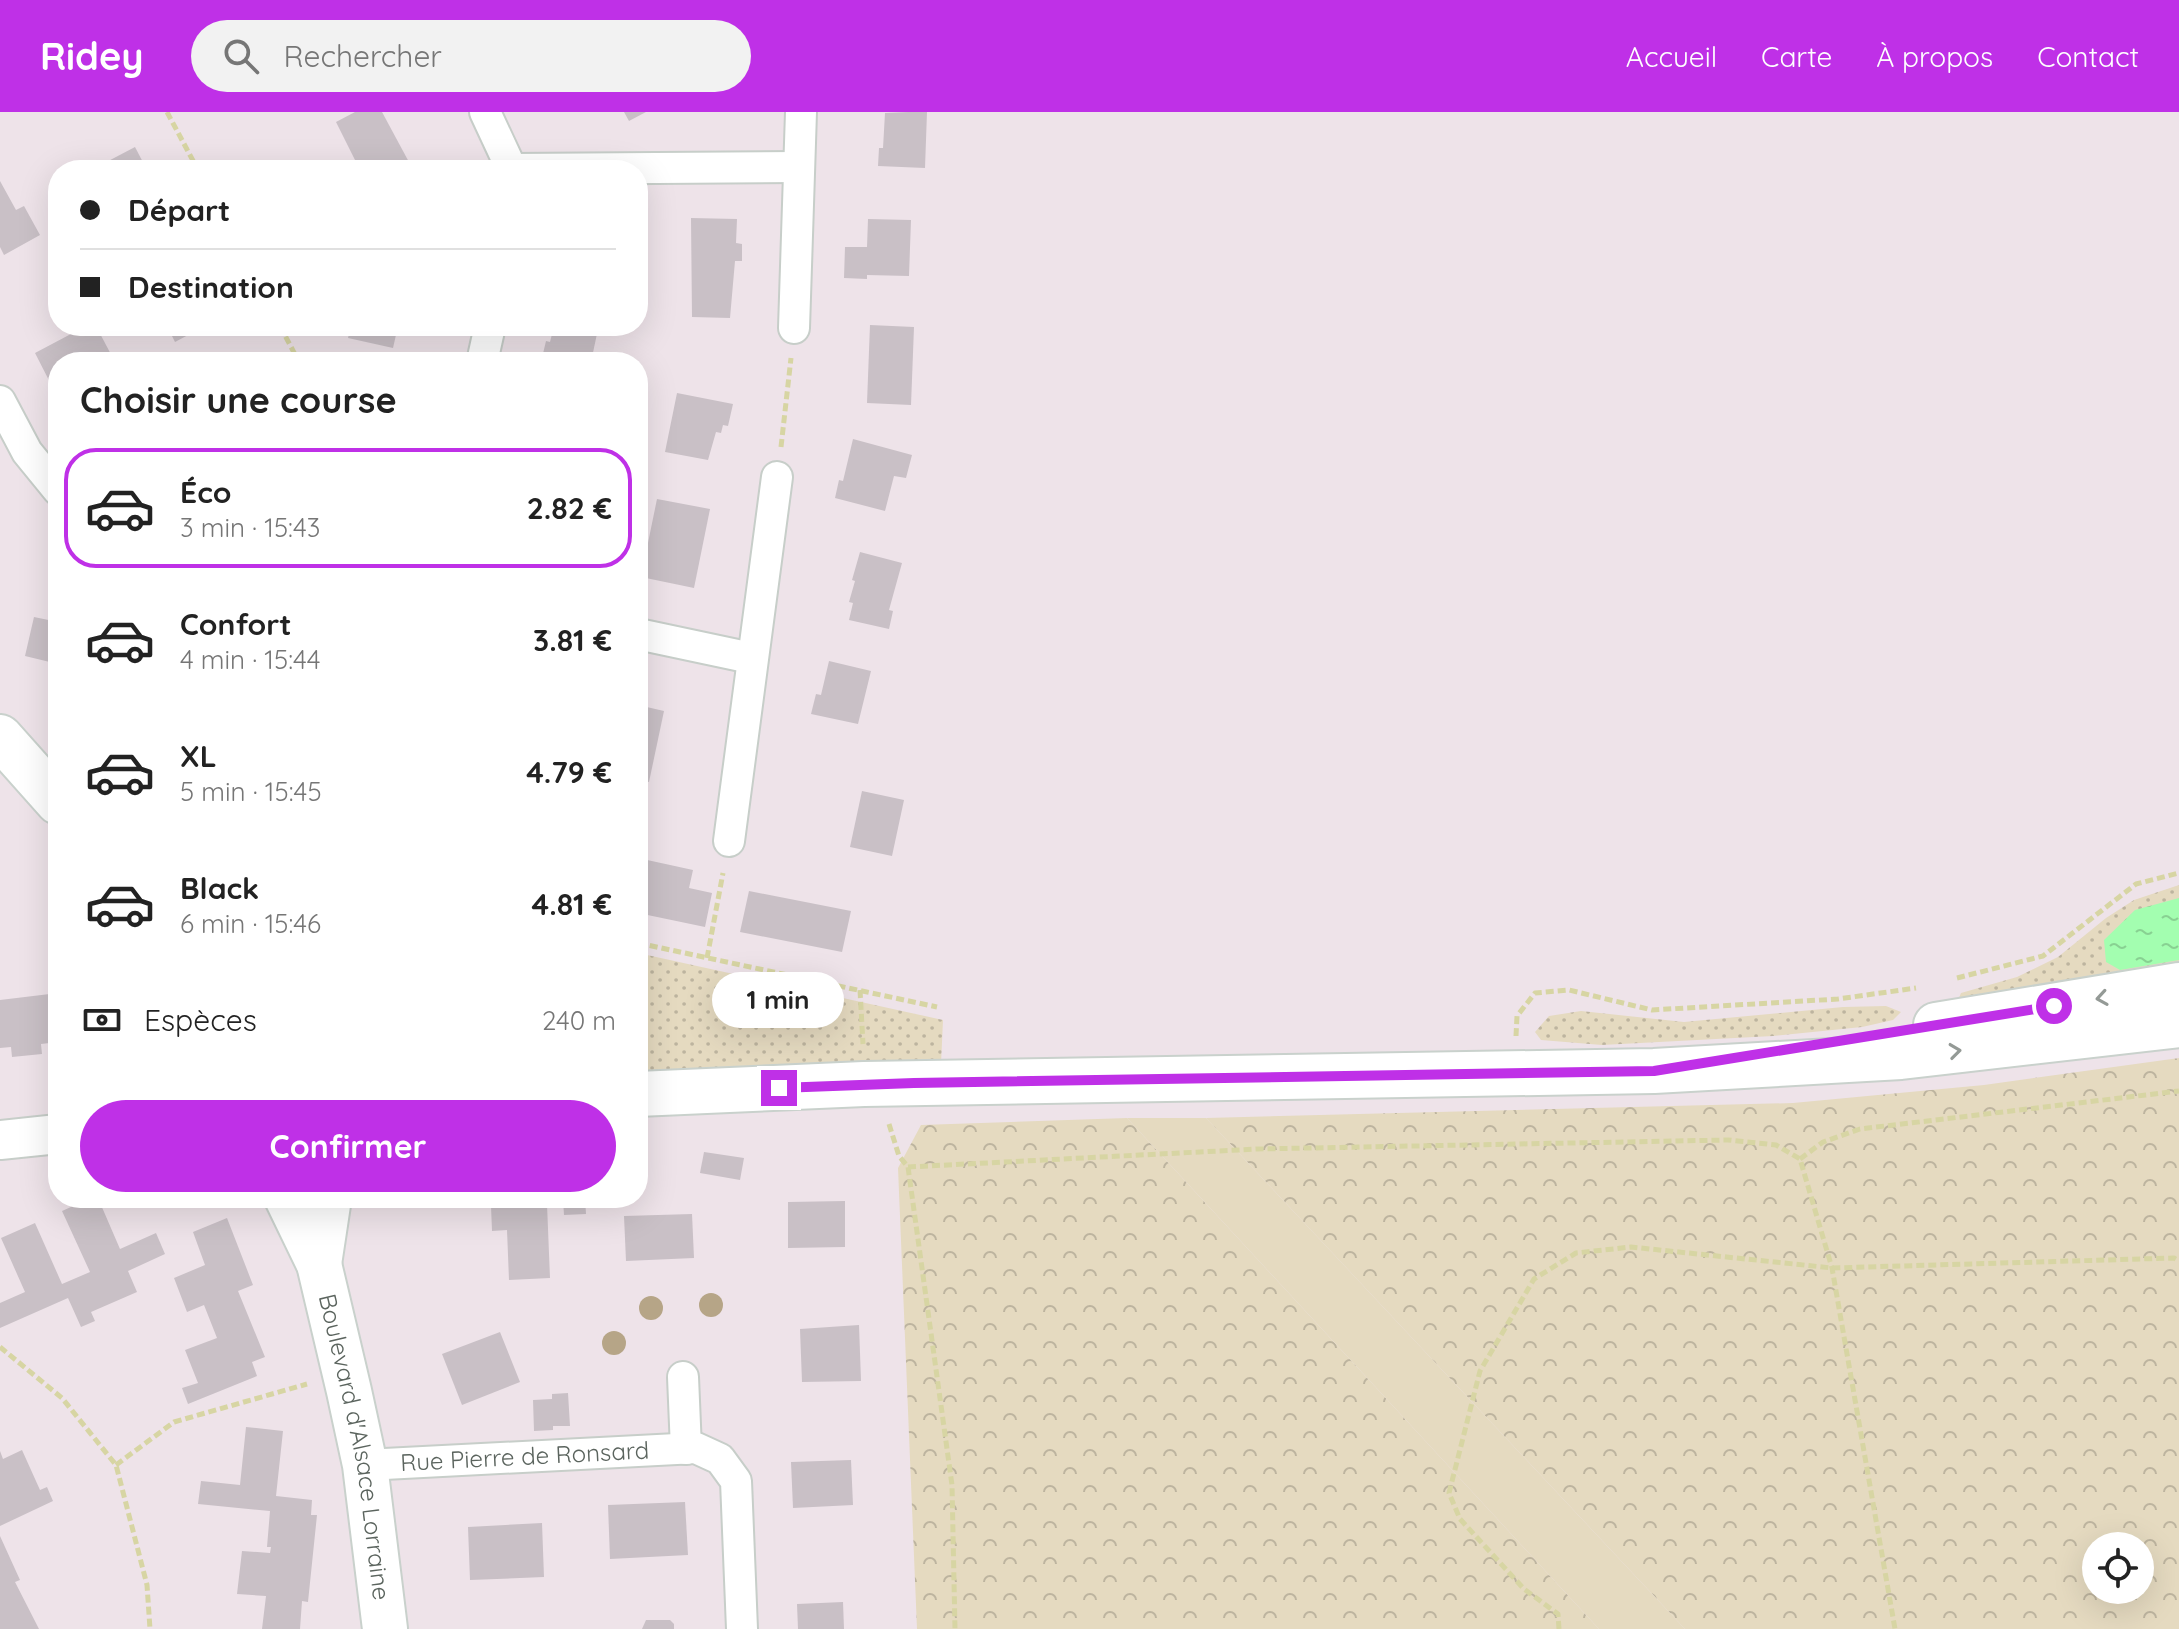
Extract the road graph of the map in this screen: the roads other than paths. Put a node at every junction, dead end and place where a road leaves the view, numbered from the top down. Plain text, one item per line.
1 (485, 112) edge
2 (801, 112) edge
3 (507, 160) edge
4 (798, 167) junction
5 (648, 169) edge
6 (794, 328) road end
7 (0, 401) edge
8 (777, 477) road end
9 (48, 478) edge
10 (648, 636) edge
11 (751, 658) junction
12 (0, 737) edge
13 (48, 791) edge
14 (729, 841) road end
15 (2179, 985) edge
16 (2179, 1025) edge
17 (1654, 1071) junction
18 (648, 1094) edge
19 (48, 1134) edge
20 (0, 1140) edge
21 (292, 1208) edge
22 (327, 1208) edge
23 (319, 1264) junction
24 (683, 1377) dead end
25 (686, 1449) junction
26 (365, 1465) junction
27 (385, 1629) edge
28 (742, 1629) edge

1 - 3 street
2 - 4 street
4 - 5 street
4 - 6 street
7 - 9 street
8 - 11 street
10 - 11 street
11 - 14 street
12 - 13 main road
15 -> 17 main road
17 -> 16 main road
17 - 18 main road
19 - 20 street
21 - 23 main road, Boulevard d'Alsace Lorraine
22 - 23 main road, Boulevard d'Alsace Lorraine
23 - 26 main road, Boulevard d'Alsace Lorraine
24 - 25 street
25 - 26 street, Rue Pierre de Ronsard
25 - 28 street, Rue Pierre de Ronsard
26 - 27 main road, Boulevard d'Alsace Lorraine

